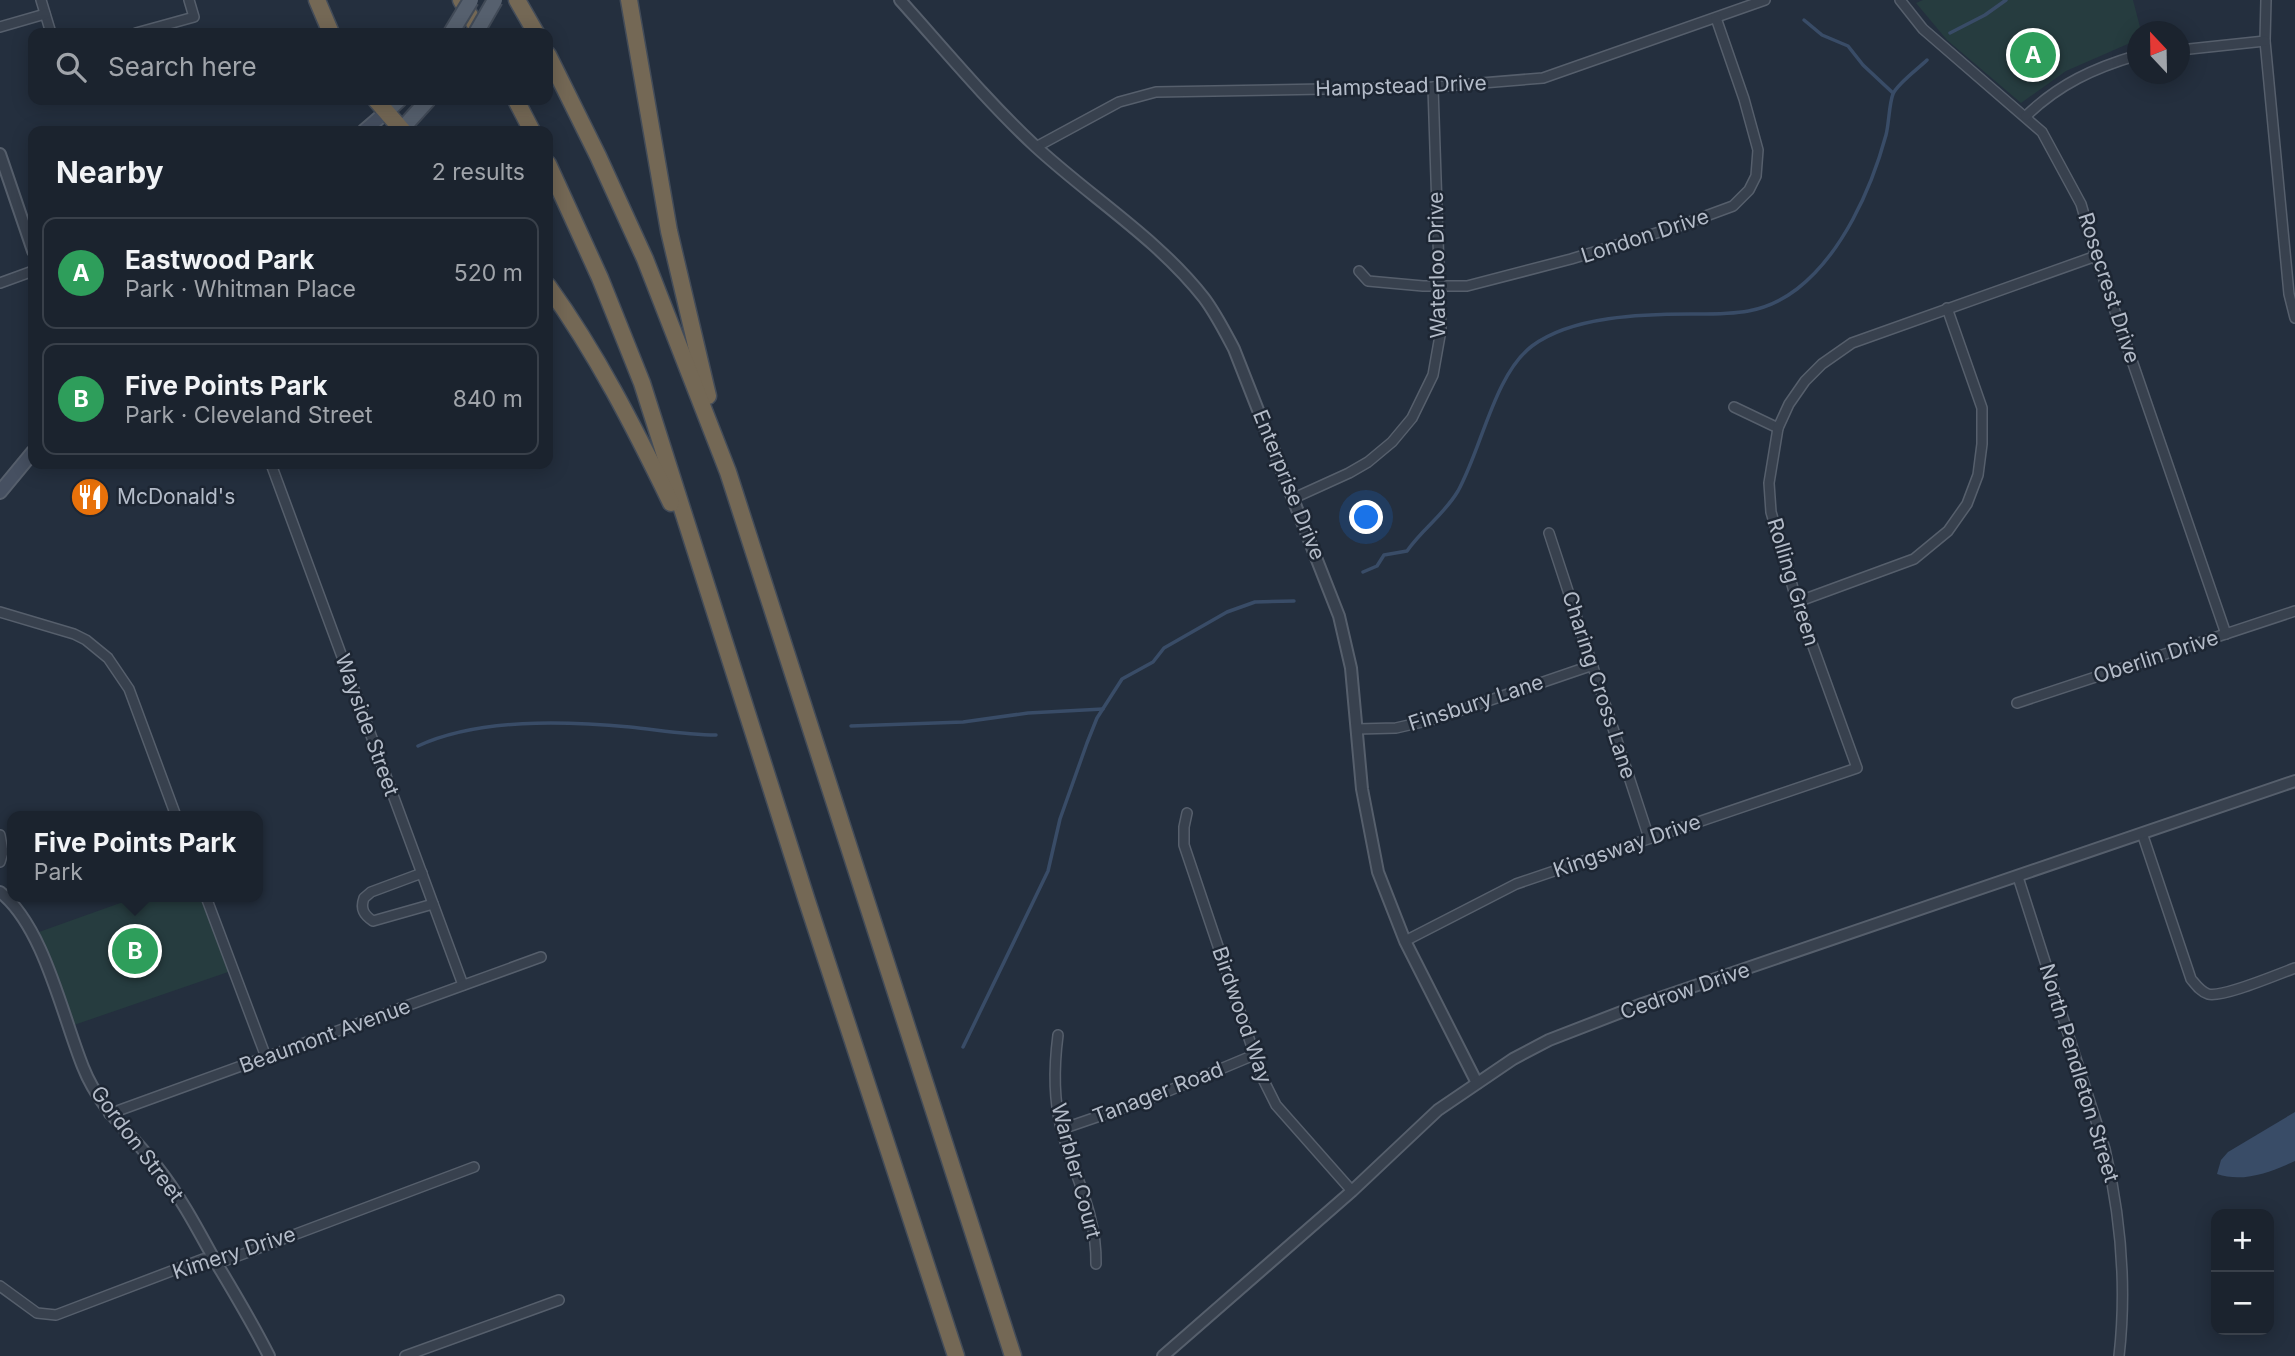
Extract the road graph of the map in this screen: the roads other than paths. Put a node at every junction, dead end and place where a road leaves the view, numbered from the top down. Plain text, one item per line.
1 (41, 0) edge
2 (189, 0) edge
3 (317, 0) edge
4 (461, 0) edge
5 (471, 0) edge
6 (495, 0) edge
7 (517, 0) edge
8 (629, 0) edge
9 (900, 0) edge
10 (1765, 0) edge
11 (1900, 0) edge
12 (2266, 0) edge
13 (45, 14) junction
14 (1716, 18) junction
15 (0, 27) edge
16 (49, 28) edge
17 (154, 28) edge
18 (329, 28) edge
19 (454, 28) edge
20 (475, 28) edge
21 (481, 28) edge
22 (533, 28) edge
23 (2265, 41) junction
24 (2190, 49) edge
25 (2127, 59) edge
26 (553, 65) edge
27 (1433, 87) junction
28 (424, 105) edge
29 (519, 105) edge
30 (381, 106) edge
31 (2026, 116) junction
32 (367, 126) edge
33 (397, 126) edge
34 (405, 126) edge
35 (529, 126) edge
36 (1036, 147) junction
37 (0, 154) edge
38 (553, 175) edge
39 (28, 236) edge
40 (2096, 256) junction
41 (1359, 271) dead end
42 (28, 273) edge
43 (0, 283) edge
44 (1439, 286) junction
45 (553, 293) edge
46 (1947, 308) junction
47 (2295, 318) edge
48 (1734, 407) dead end
49 (1778, 428) junction
50 (28, 458) edge
51 (273, 469) edge
52 (728, 472) junction
53 (0, 492) edge
54 (1294, 498) junction
55 (1549, 533) dead end
56 (691, 544) junction
57 (1797, 602) junction
58 (2295, 611) edge
59 (0, 612) edge
60 (2226, 634) junction
61 (1592, 665) junction
62 (2017, 703) dead end
63 (1357, 729) junction
64 (1857, 768) joint
65 (2295, 781) edge
66 (174, 811) edge
67 (1186, 813) dead end
68 (2142, 833) junction
69 (0, 835) edge
70 (1649, 838) junction
71 (0, 862) edge
72 (422, 873) junction
73 (2018, 877) junction
74 (11, 902) edge
75 (208, 902) edge
76 (433, 904) junction
77 (1405, 941) junction
78 (541, 957) dead end
79 (2295, 968) edge
80 (463, 985) junction
81 (1058, 1035) dead end
82 (1254, 1055) junction
83 (266, 1057) junction
84 (1476, 1083) junction
85 (109, 1114) junction
86 (1062, 1129) junction
87 (474, 1167) dead end
88 (1352, 1191) junction
89 (215, 1259) junction
90 (1096, 1264) dead end
91 (0, 1286) edge
92 (559, 1300) dead end
93 (269, 1356) edge
94 (405, 1356) edge
95 (956, 1356) edge
96 (1013, 1356) edge
97 (1163, 1356) edge
98 (2119, 1356) edge

1 - 13 street
2 - 17 street
3 - 18 highway
4 - 20 highway
5 - 19 main road, bridge
6 - 21 main road, bridge
7 - 22 highway
8 - 52 highway
9 - 36 street, Enterprise Drive
10 - 14 street, Hampstead Drive
11 - 31 street, Rosecrest Drive
12 - 23 street
13 - 15 street
13 - 16 street
14 - 27 street, Hampstead Drive
14 - 44 street, London Drive
23 - 24 street
23 - 47 street
25 - 31 street
26 - 52 highway
27 - 36 street, Hampstead Drive
27 - 44 street, Waterloo Drive
28 - 34 main road
29 - 35 highway
30 - 32 main road
30 - 33 highway
31 - 40 street, Rosecrest Drive
36 - 54 street, Enterprise Drive
37 - 39 street
38 - 56 highway
40 - 46 street, Rolling Green
40 - 60 street, Rosecrest Drive
41 - 44 street, London Drive
42 - 43 street
44 - 54 street, Waterloo Drive
45 - 56 highway
46 - 49 street, Rolling Green
46 - 57 street
48 - 49 street
49 - 57 street, Rolling Green
50 - 53 main road
51 - 72 street, Wayside Street
52 - 96 highway
54 - 63 street, Enterprise Drive
55 - 61 street, Charing Cross Lane
56 - 95 highway
57 - 64 street, Rolling Green
58 - 60 street, Oberlin Drive
59 - 66 street
60 - 62 street, Oberlin Drive
61 - 63 street, Finsbury Lane
61 - 70 street, Charing Cross Lane
63 - 77 street, Enterprise Drive
64 - 70 street, Kingsway Drive
65 - 68 street, Cedrow Drive
67 - 82 street, Birdwood Way
68 - 73 street, Cedrow Drive
68 - 79 street
69 - 71 street
70 - 77 street, Kingsway Drive
72 - 76 street, Wayside Street
72 - 76 street
73 - 84 street, Cedrow Drive
73 - 98 street, North Pendleton Street
74 - 85 street, Gordon Street
75 - 83 street
76 - 80 street, Wayside Street
77 - 84 street, Enterprise Drive
78 - 80 street, Beaumont Avenue
80 - 83 street, Beaumont Avenue
81 - 86 street, Warbler Court
82 - 86 street, Tanager Road
82 - 88 street, Birdwood Way
83 - 85 street, Beaumont Avenue
84 - 88 street, Cedrow Drive
85 - 89 street, Gordon Street
86 - 90 street, Warbler Court
87 - 89 street, Kimery Drive
88 - 97 street, Cedrow Drive
89 - 91 street, Kimery Drive
89 - 93 street, Gordon Street
92 - 94 street

